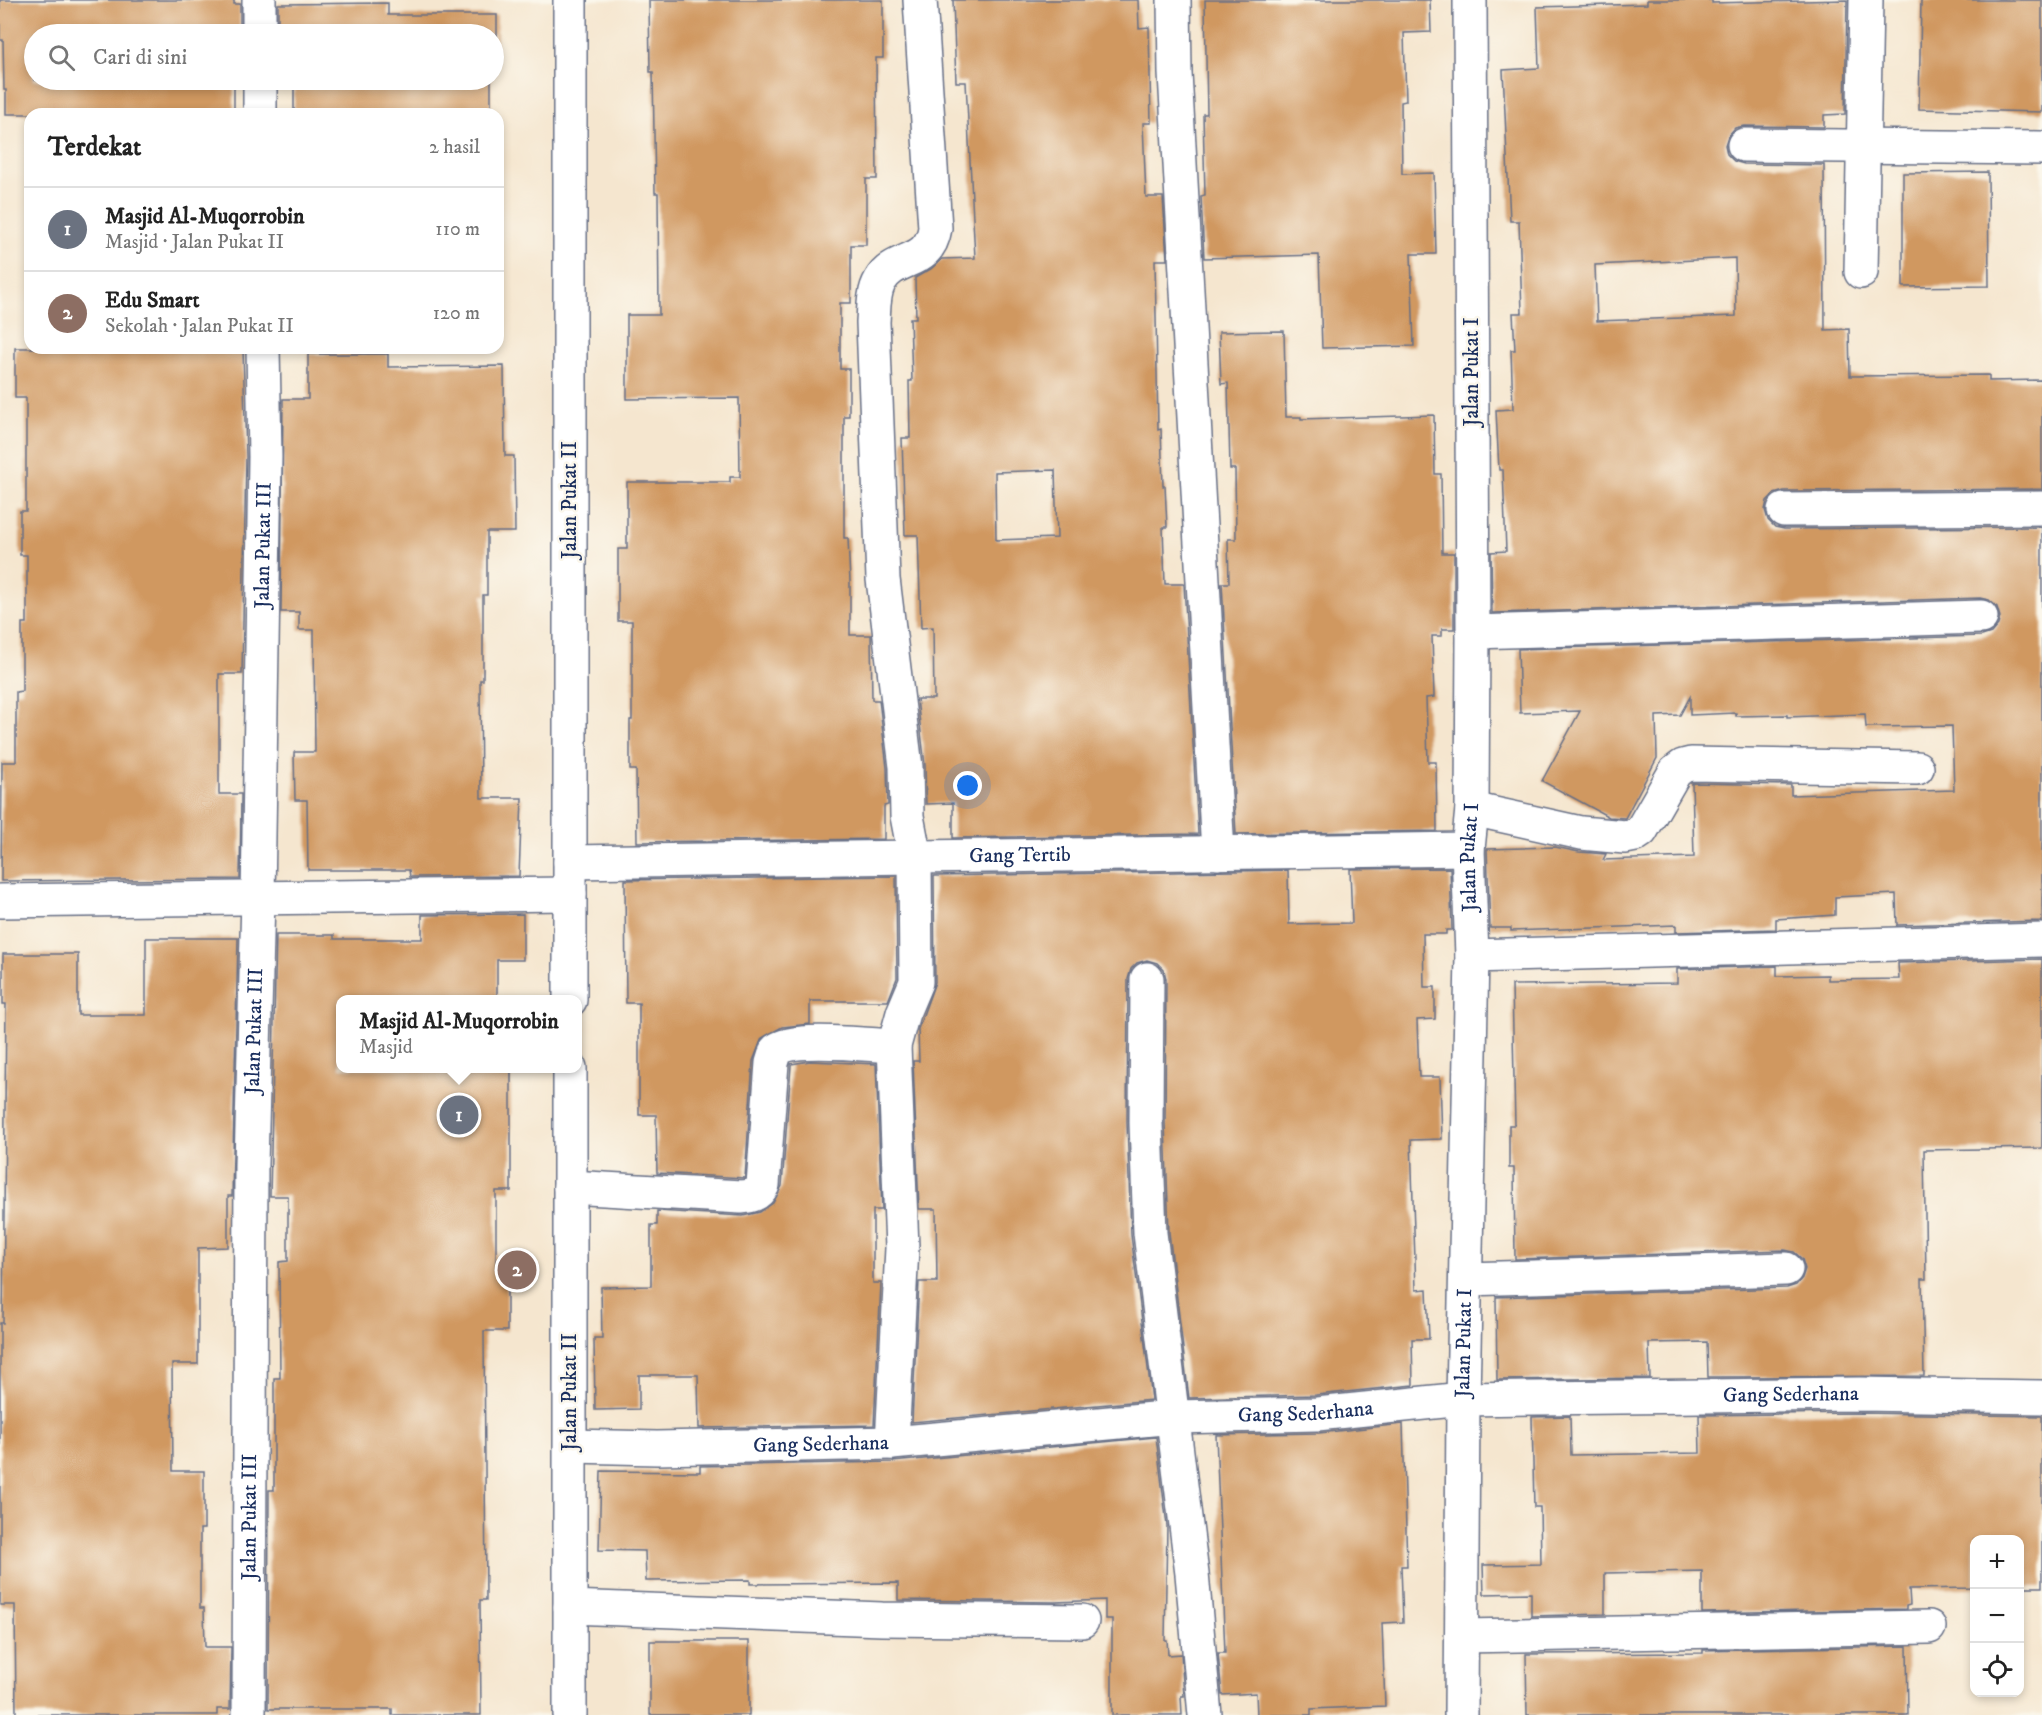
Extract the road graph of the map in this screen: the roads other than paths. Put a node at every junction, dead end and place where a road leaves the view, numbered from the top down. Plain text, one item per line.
1 (259, 0) edge
2 (570, 0) edge
3 (920, 0) edge
4 (1174, 0) edge
5 (1470, 0) edge
6 (1866, 0) edge
7 (259, 24) edge
8 (260, 90) edge
9 (260, 108) edge
10 (1744, 145) dead end
11 (1863, 146) junction
12 (2042, 148) edge
13 (1861, 272) dead end
14 (263, 354) edge
15 (2042, 508) edge
16 (1784, 510) dead end
17 (1981, 617) dead end
18 (1473, 632) junction
19 (1917, 768) dead end
20 (1472, 809) junction
21 (1468, 849) junction
22 (1218, 853) junction
23 (915, 858) junction
24 (570, 861) junction
25 (570, 894) junction
26 (258, 898) junction
27 (0, 901) edge
28 (2042, 939) edge
29 (1472, 956) junction
30 (1147, 979) dead end
31 (570, 995) edge
32 (894, 1046) junction
33 (570, 1073) edge
34 (570, 1186) junction
35 (1786, 1269) dead end
36 (1466, 1280) junction
37 (2042, 1397) edge
38 (1463, 1399) junction
39 (1174, 1417) junction
40 (892, 1443) junction
41 (570, 1446) junction
42 (570, 1607) junction
43 (1082, 1621) dead end
44 (1929, 1627) dead end
45 (1462, 1636) junction
46 (249, 1715) edge
47 (570, 1715) edge
48 (1205, 1715) edge
49 (1461, 1715) edge

1 - 7 street
2 - 24 street, Jalan Pukat II
3 - 23 street
4 - 22 street
5 - 18 street, Jalan Pukat I
6 - 11 street
8 - 9 street
10 - 11 street
11 - 12 street
11 - 13 street
14 - 26 street, Jalan Pukat III
15 - 16 street
17 - 18 street
18 - 20 street, Jalan Pukat I
19 - 20 street
20 - 21 street, Jalan Pukat I
21 - 22 street, Gang Tertib
21 - 29 street, Jalan Pukat I
22 - 23 street, Gang Tertib
23 - 24 street, Gang Tertib
23 - 32 street
24 - 25 street, Jalan Pukat II
25 - 26 street
25 - 31 street, Jalan Pukat II
26 - 27 street
26 - 46 street, Jalan Pukat III
28 - 29 street
29 - 36 street, Jalan Pukat I
30 - 39 street
32 - 34 street
32 - 40 street
33 - 34 street, Jalan Pukat II
34 - 41 street, Jalan Pukat II
35 - 36 street
36 - 38 street, Jalan Pukat I
37 - 38 street, Gang Sederhana
38 - 39 street, Gang Sederhana
38 - 45 street, Jalan Pukat I
39 - 40 street, Gang Sederhana
39 - 48 street
40 - 41 street, Gang Sederhana
41 - 42 street, Jalan Pukat II
42 - 43 street
42 - 47 street, Jalan Pukat II
44 - 45 street
45 - 49 street, Jalan Pukat I

